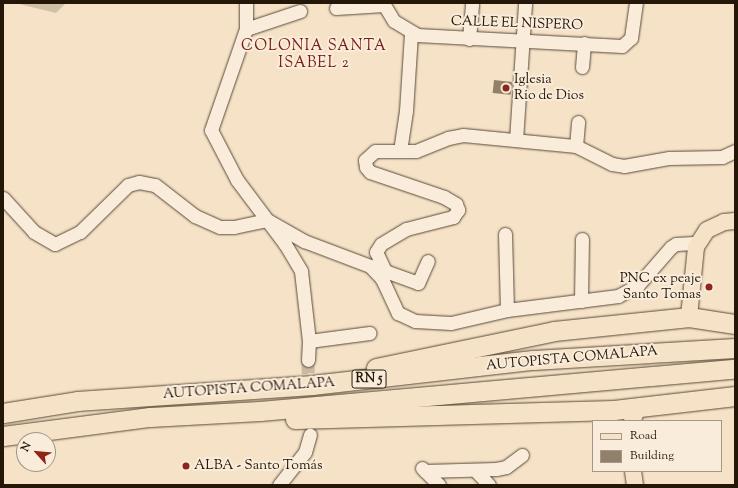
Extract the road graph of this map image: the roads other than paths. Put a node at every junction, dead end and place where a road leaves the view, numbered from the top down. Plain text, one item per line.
1 (246, 3) edge
2 (472, 3) edge
3 (525, 3) edge
4 (636, 3) edge
5 (384, 4) edge
6 (336, 8) dead end
7 (300, 11) dead end
8 (246, 29) junction
9 (411, 33) junction
10 (469, 39) junction
11 (524, 41) junction
12 (584, 43) junction
13 (582, 67) dead end
14 (578, 122) dead end
15 (516, 140) junction
16 (576, 146) junction
17 (400, 151) junction
18 (735, 151) edge
19 (3, 198) edge
20 (267, 220) junction
21 (735, 221) edge
22 (505, 234) dead end
23 (582, 239) dead end
24 (698, 243) junction
25 (428, 261) dead end
26 (384, 275) junction
27 (581, 301) junction
28 (507, 310) junction
29 (689, 317) junction
30 (735, 324) edge
31 (369, 333) dead end
32 (309, 340) junction
33 (735, 348) edge
34 (308, 360) tunnel mouth
35 (735, 369) edge
36 (289, 385) junction
37 (735, 396) edge
38 (3, 413) edge
39 (635, 414) edge
40 (618, 416) edge
41 (150, 417) junction
42 (310, 435) dead end
43 (3, 436) edge
44 (522, 455) dead end
45 (476, 471) junction
46 (633, 472) edge
47 (279, 485) edge
48 (440, 485) edge
49 (489, 485) edge
50 (635, 485) edge

1 - 8 street
2 - 10 street
3 - 11 street
4 - 12 street, CALLE EL NISPERO
5 - 6 street
5 - 9 street
7 - 8 street
8 - 20 street
9 - 10 street, CALLE EL NISPERO
9 - 17 street
10 - 11 street, CALLE EL NISPERO
11 - 12 street, CALLE EL NISPERO
11 - 15 street
12 - 13 street
14 - 16 street
15 - 16 street
15 - 17 street
16 - 18 street
17 - 26 street
19 - 20 street
20 - 26 street
20 - 32 street
21 - 24 main road
22 - 28 street
23 - 27 street
24 - 27 street
24 - 29 main road
25 - 26 street
26 - 28 street
27 - 28 street
29 - 30 highway
29 - 36 highway
31 - 32 street
32 - 34 street
33 - 36 highway, AUTOPISTA COMALAPA / RN 5
35 - 41 highway, AUTOPISTA COMALAPA / RN 5
36 - 38 highway, AUTOPISTA COMALAPA / RN 5
37 - 39 highway
39 - 40 highway
40 - 41 highway
41 - 43 highway, AUTOPISTA COMALAPA / RN 5
42 - 47 street
44 - 45 street
45 - 48 street
45 - 49 street
46 - 50 main road

